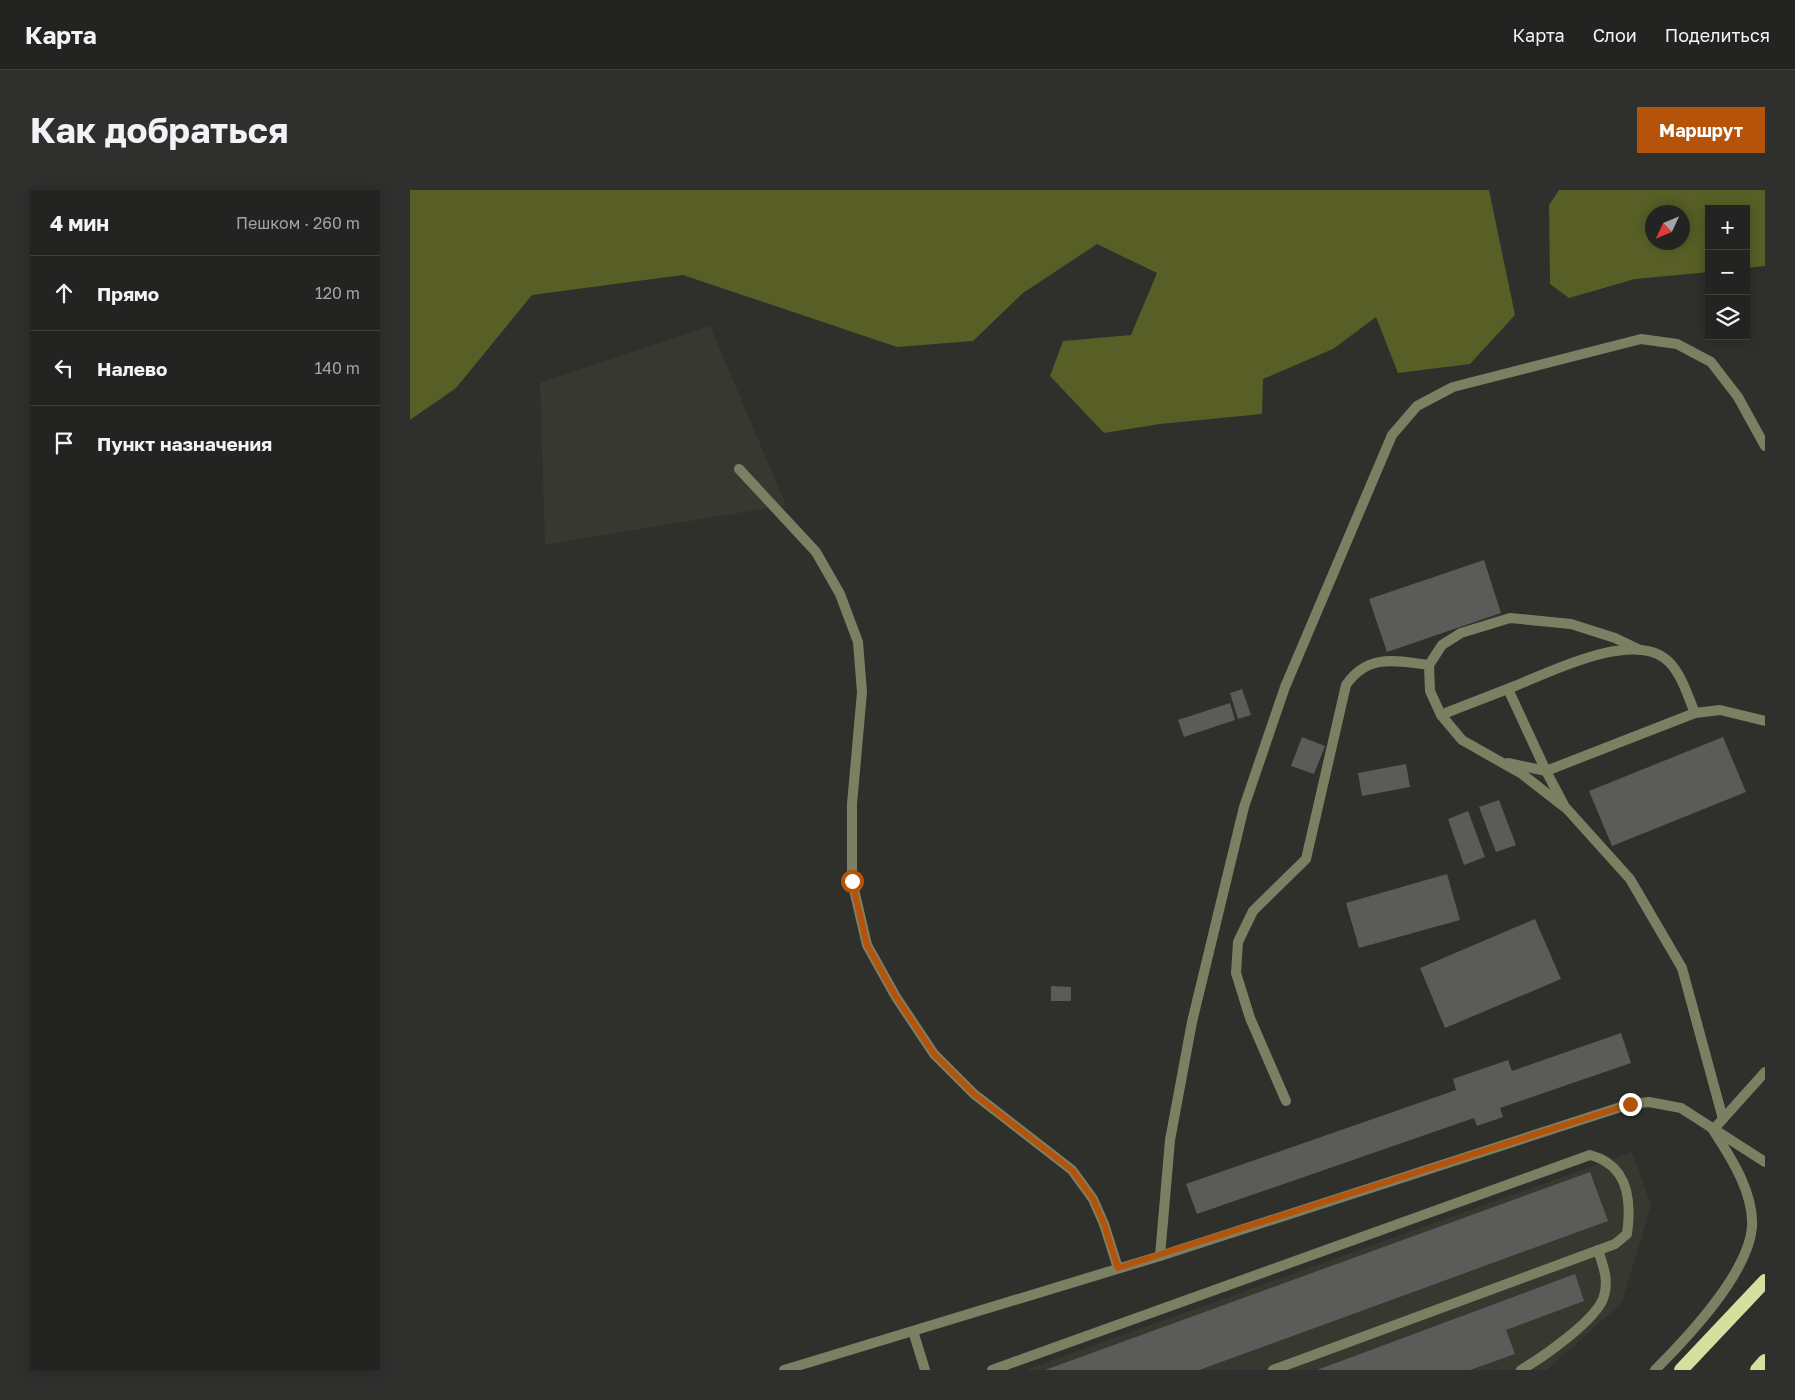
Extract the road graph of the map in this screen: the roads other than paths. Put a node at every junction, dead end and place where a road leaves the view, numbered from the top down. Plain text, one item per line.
1 (1765, 446) edge
2 (739, 469) dead end
3 (1640, 650) junction
4 (1429, 664) junction
5 (1508, 689) junction
6 (1695, 713) junction
7 (1440, 715) junction
8 (1765, 721) edge
9 (1497, 761) junction
10 (1546, 772) junction
11 (1566, 810) junction
12 (1765, 1072) edge
13 (1286, 1101) dead end
14 (1723, 1119) junction
15 (1713, 1130) junction
16 (1765, 1162) edge
17 (1598, 1250) junction
18 (1160, 1256) junction
19 (1118, 1268) junction
20 (1765, 1281) edge
21 (913, 1331) junction
22 (1765, 1361) edge
23 (784, 1370) edge
24 (925, 1370) edge
25 (992, 1370) edge
26 (1273, 1370) edge
27 (1521, 1370) edge
28 (1655, 1370) edge
29 (1681, 1370) edge
30 (1757, 1370) edge

1 - 18 street
2 - 19 street
3 - 4 street
3 - 5 street
3 - 6 street
4 - 7 street
4 - 13 street
5 - 7 street
5 - 10 street
6 - 8 street
6 - 10 street
7 - 9 street
9 - 10 street
9 - 11 street
10 - 11 street
11 - 14 street
12 - 14 street
14 - 15 street
15 - 16 street
15 - 18 street
15 - 28 street
17 - 25 street
17 - 26 street
17 - 27 street
18 - 19 street
19 - 21 street
20 - 29 highway
21 - 23 street
21 - 24 street
22 - 30 highway

